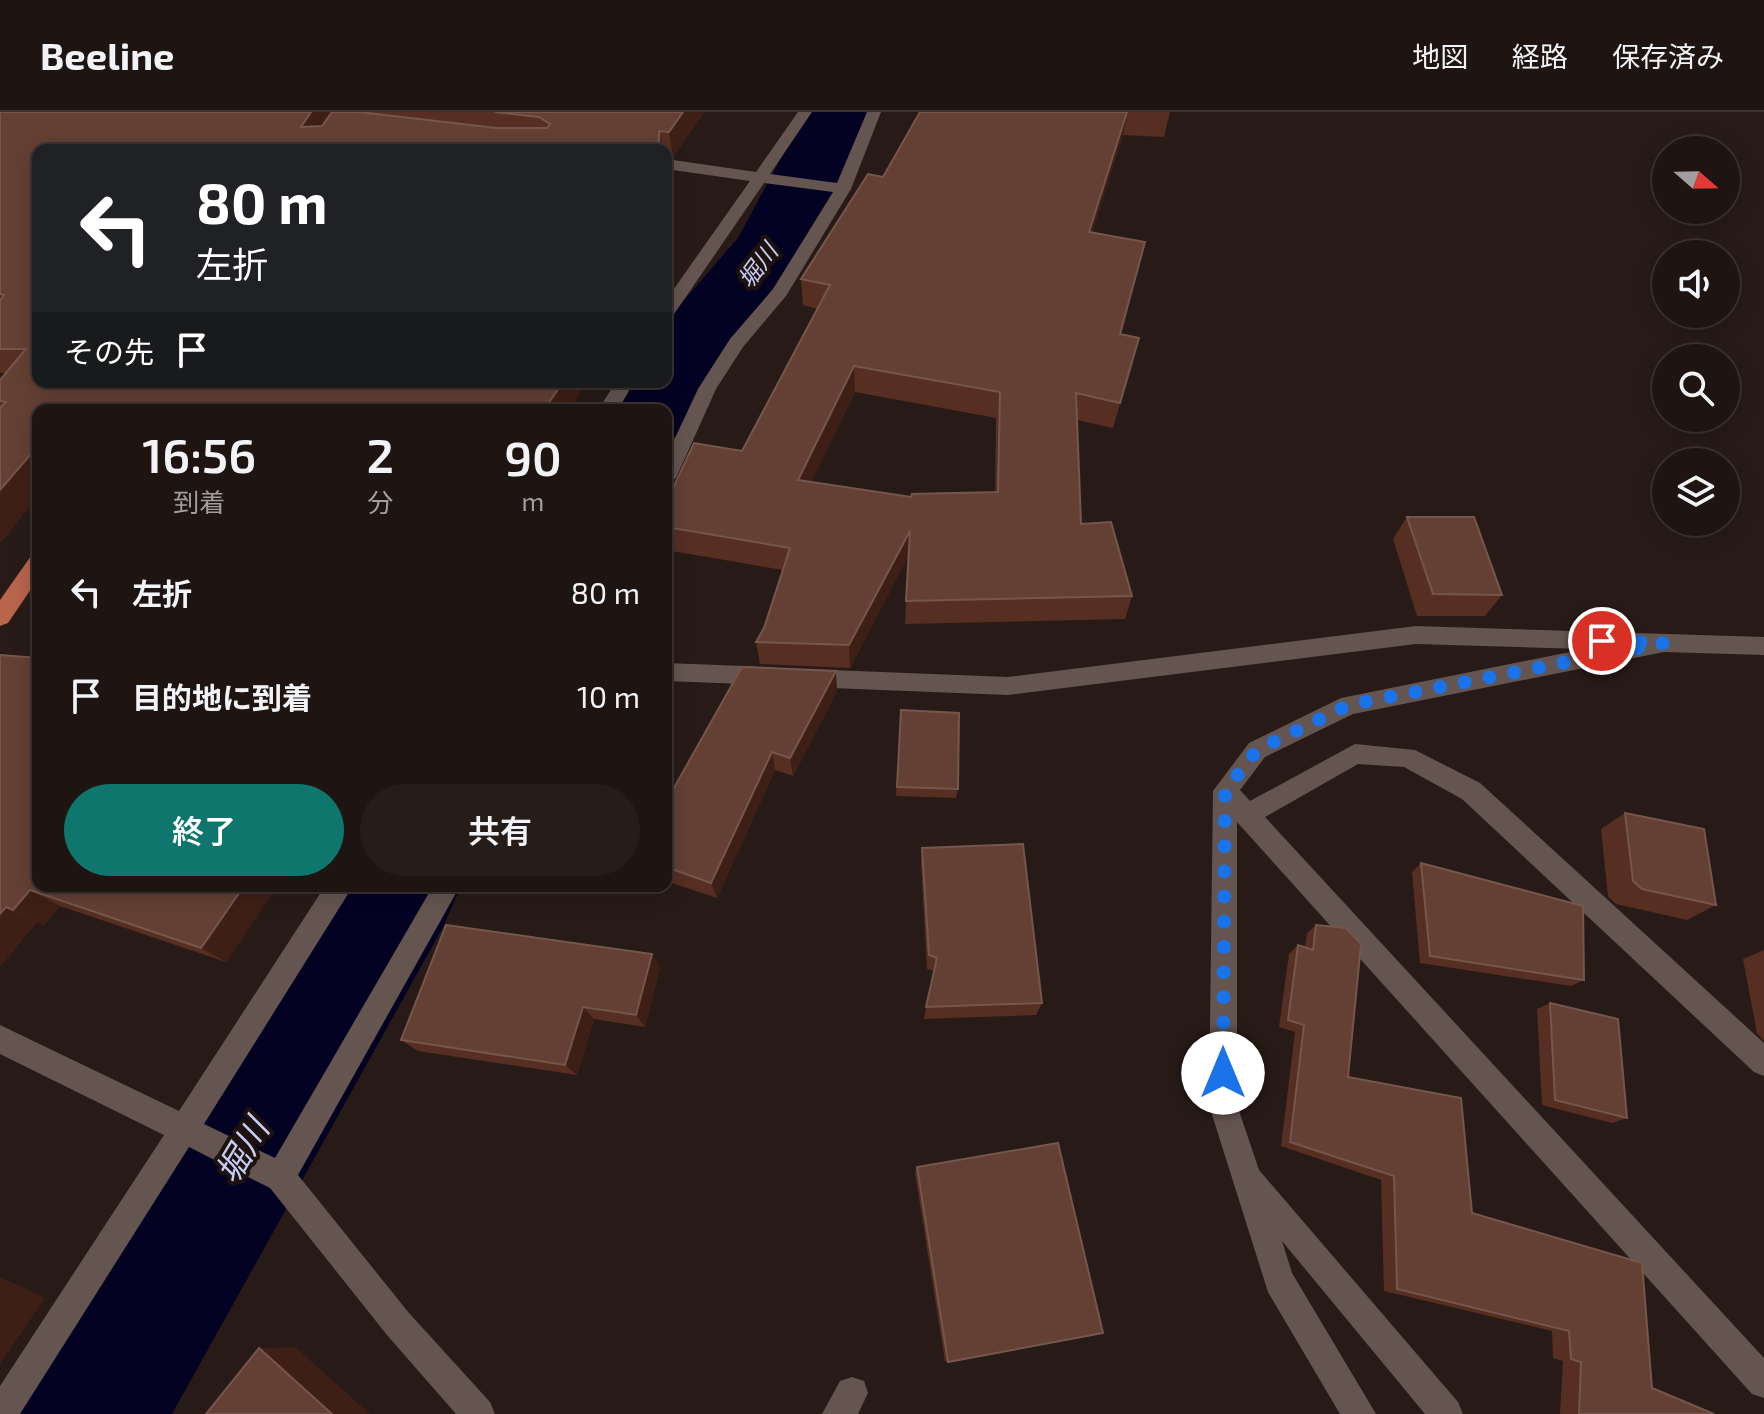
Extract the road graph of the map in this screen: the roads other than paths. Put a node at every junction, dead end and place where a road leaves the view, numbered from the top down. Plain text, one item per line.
1 (805, 112) edge
2 (874, 112) edge
3 (672, 165) edge
4 (770, 176) junction
5 (835, 187) junction
6 (672, 303) edge
7 (672, 465) edge
8 (32, 571) edge
9 (0, 617) edge
10 (1664, 643) junction
11 (1764, 646) edge
12 (672, 672) edge
13 (1225, 791) junction
14 (1247, 815) junction
15 (336, 892) edge
16 (444, 892) edge
17 (0, 1039) edge
18 (1764, 1062) edge
19 (185, 1129) junction
20 (1244, 1172) junction
21 (281, 1177) junction
22 (1764, 1382) edge
23 (1, 1414) edge
24 (478, 1414) edge
25 (1359, 1414) edge
26 (1446, 1414) edge

1 - 4 street
2 - 5 street
3 - 4 street
4 - 5 street
4 - 6 street
5 - 7 street
8 - 9 main road
10 - 11 street
10 - 12 street
10 - 13 street
13 - 14 street
13 - 20 street
14 - 18 street
14 - 22 street
15 - 19 street
16 - 21 street
17 - 19 street
19 - 21 street
19 - 23 street
20 - 25 street
20 - 26 street
21 - 24 street

